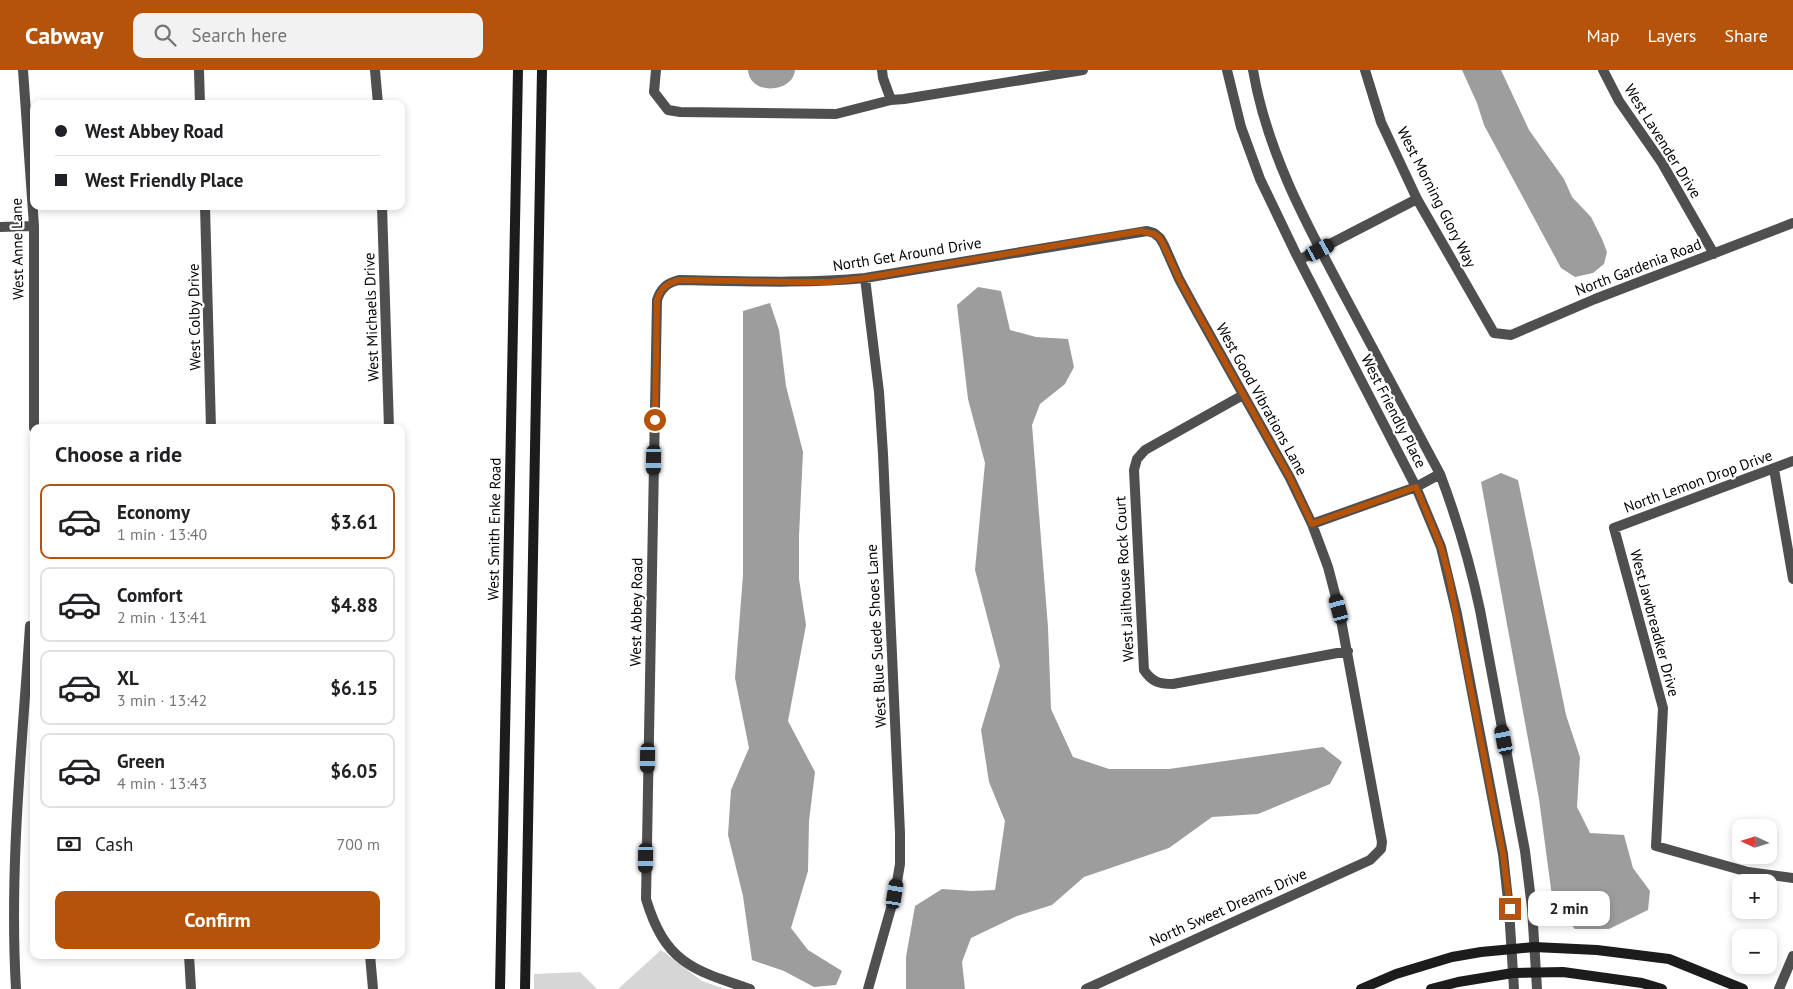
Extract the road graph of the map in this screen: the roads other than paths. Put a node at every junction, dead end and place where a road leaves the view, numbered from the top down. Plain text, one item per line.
1 (23, 70) edge
2 (199, 70) edge
3 (375, 70) edge
4 (518, 70) edge
5 (542, 70) edge
6 (656, 70) edge
7 (882, 70) edge
8 (1083, 70) edge
9 (1227, 70) edge
10 (1253, 70) edge
11 (1365, 70) edge
12 (1603, 70) edge
13 (200, 100) edge
14 (378, 100) edge
15 (890, 100) junction
16 (30, 169) edge
17 (1417, 199) junction
18 (33, 210) edge
19 (205, 210) edge
20 (382, 210) edge
21 (1793, 223) edge
22 (34, 226) junction
23 (0, 227) edge
24 (1154, 234) joint
25 (1320, 250) junction
26 (1714, 254) junction
27 (1299, 260) junction
28 (865, 278) junction
29 (664, 286) joint
30 (1494, 333) joint
31 (1243, 395) junction
32 (34, 424) edge
33 (211, 424) edge
34 (389, 424) edge
35 (1793, 460) edge
36 (1774, 469) junction
37 (1440, 474) junction
38 (1416, 487) junction
39 (1312, 524) junction
40 (1614, 528) joint
41 (1793, 580) edge
42 (1348, 651) junction
43 (30, 655) edge
44 (1381, 849) joint
45 (1793, 878) edge
46 (1534, 947) junction
47 (1512, 949) junction
48 (1793, 956) edge
49 (189, 959) edge
50 (370, 959) edge
51 (1513, 973) junction
52 (1536, 973) junction
53 (16, 989) edge
54 (191, 989) edge
55 (373, 989) edge
56 (500, 989) edge
57 (525, 989) edge
58 (750, 989) edge
59 (868, 989) edge
60 (1086, 989) edge
61 (1360, 989) edge
62 (1431, 989) edge
63 (1514, 989) edge
64 (1537, 989) edge
65 (1662, 989) edge
66 (1743, 989) edge
67 (1779, 989) edge

1 - 16 street, West Anne Lane
2 - 13 street
3 - 14 street
4 - 56 street, West Smith Enke Road
5 - 57 street
6 - 15 street
7 - 15 street
8 - 15 street
9 - 27 street, West Friendly Place
10 - 25 street, West Friendly Place
11 - 17 street, West Morning Glory Way
12 - 26 street, West Lavender Drive
17 - 25 street
17 - 30 street, West Morning Glory Way
18 - 22 street, West Anne Lane
19 - 33 street, West Colby Drive
20 - 34 street, West Michaels Drive
21 - 26 street, North Gardenia Road
22 - 23 street
22 - 32 street, West Anne Lane
24 - 28 street, North Get Around Drive
24 - 31 street, West Good Vibrations Lane
25 - 27 street
25 - 37 street, West Friendly Place
26 - 30 street, North Gardenia Road
27 - 38 street, West Friendly Place
28 - 29 street, North Get Around Drive
28 - 59 street, West Blue Suede Shoes Lane
29 - 58 street, West Abbey Road
31 - 39 street, West Good Vibrations Lane
31 - 42 street, West Jailhouse Rock Court
35 - 36 street, North Lemon Drop Drive
36 - 40 street, North Lemon Drop Drive
36 - 41 street
37 - 38 street
37 - 46 street, West Friendly Place
38 - 39 street
38 - 47 street, West Friendly Place
39 - 42 street, West Good Vibrations Lane
40 - 45 street, West Jawbreadker Drive
42 - 44 street, West Good Vibrations Lane
43 - 53 street
44 - 60 street, North Sweet Dreams Drive
46 - 47 street
46 - 52 street, West Friendly Place
46 - 66 street
47 - 51 street, West Friendly Place
47 - 61 street
48 - 67 street
49 - 54 street
50 - 55 street
51 - 52 street
51 - 62 street
51 - 63 street, West Friendly Place
52 - 64 street, West Friendly Place
52 - 65 street

